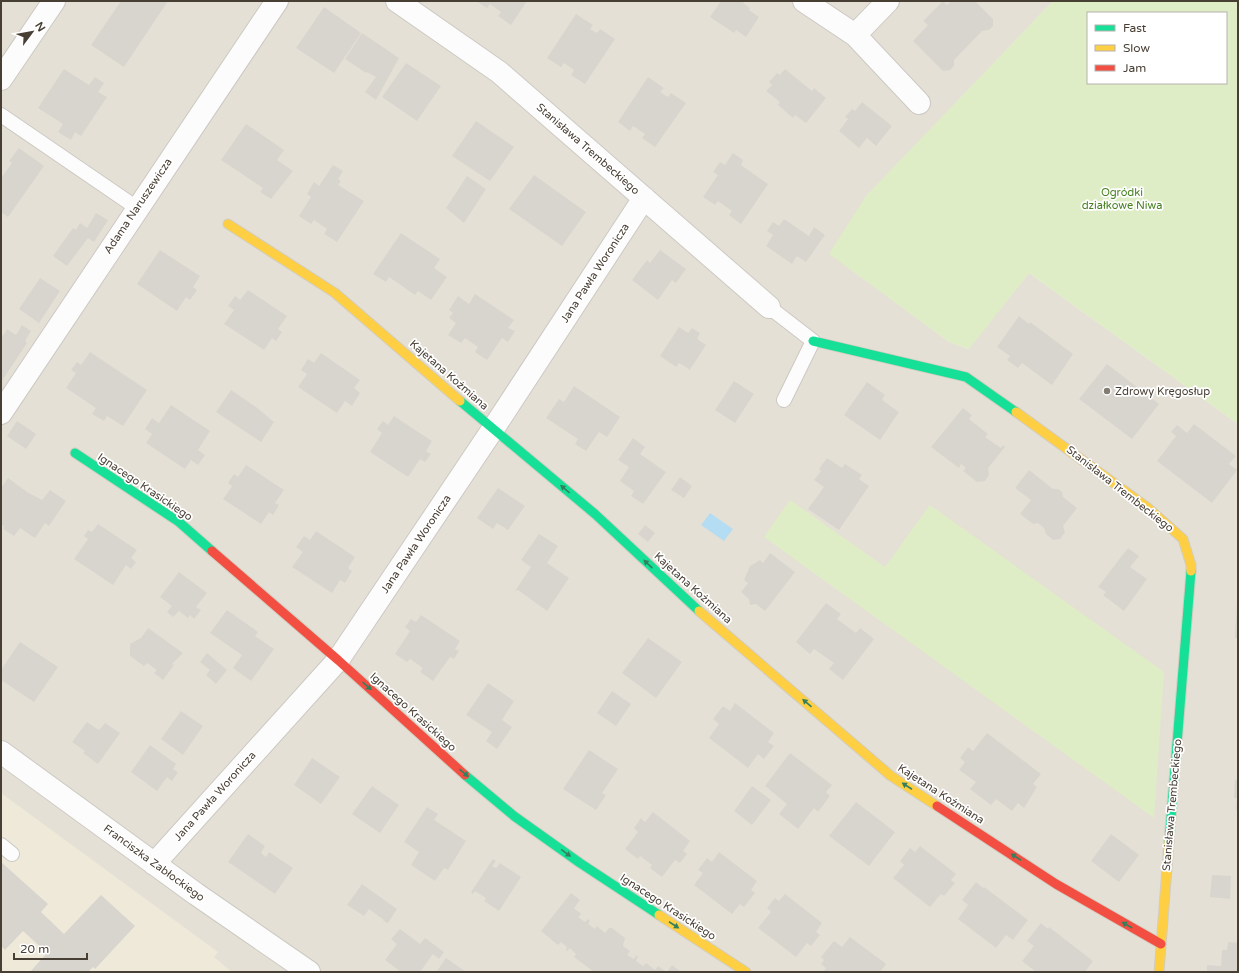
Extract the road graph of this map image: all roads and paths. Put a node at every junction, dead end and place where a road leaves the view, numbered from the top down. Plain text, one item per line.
1 (54, 1) edge
2 (277, 1) edge
3 (397, 1) edge
4 (804, 1) edge
5 (888, 1) edge
6 (855, 35) junction
7 (1, 79) edge
8 (919, 103) dead end
9 (1, 115) edge
10 (644, 198) junction
11 (137, 208) junction
12 (228, 224) dead end
13 (769, 307) joint
14 (813, 341) junction
15 (784, 400) dead end
16 (1, 413) edge
17 (493, 430) junction
18 (75, 453) dead end
19 (338, 660) junction
20 (1, 752) edge
21 (1, 844) edge
22 (12, 854) dead end
23 (154, 864) junction
24 (1161, 944) junction
25 (309, 972) edge
26 (746, 972) edge
27 (1159, 972) edge

1 - 7 street
2 - 11 street, Adama Naruszewicza
3 - 10 street, Stanisława Trembeckiego
4 - 6 street
5 - 6 street
6 - 8 street
9 - 11 lane
10 - 13 street, Stanisława Trembeckiego
10 - 17 street, Jana Pawła Woronicza
11 - 16 street, Adama Naruszewicza
12 - 17 street, Kajetana Koźmiana
13 - 14 lane
14 - 15 lane
14 - 24 street, Stanisława Trembeckiego
17 - 19 street, Jana Pawła Woronicza
24 -> 17 street, Kajetana Koźmiana
18 - 19 street, Ignacego Krasickiego
19 - 23 street, Jana Pawła Woronicza
19 -> 26 street, Ignacego Krasickiego
20 - 23 street, Franciszka Zabłockiego
21 - 22 lane
23 - 25 street, Franciszka Zabłockiego
24 - 27 street, Stanisława Trembeckiego

